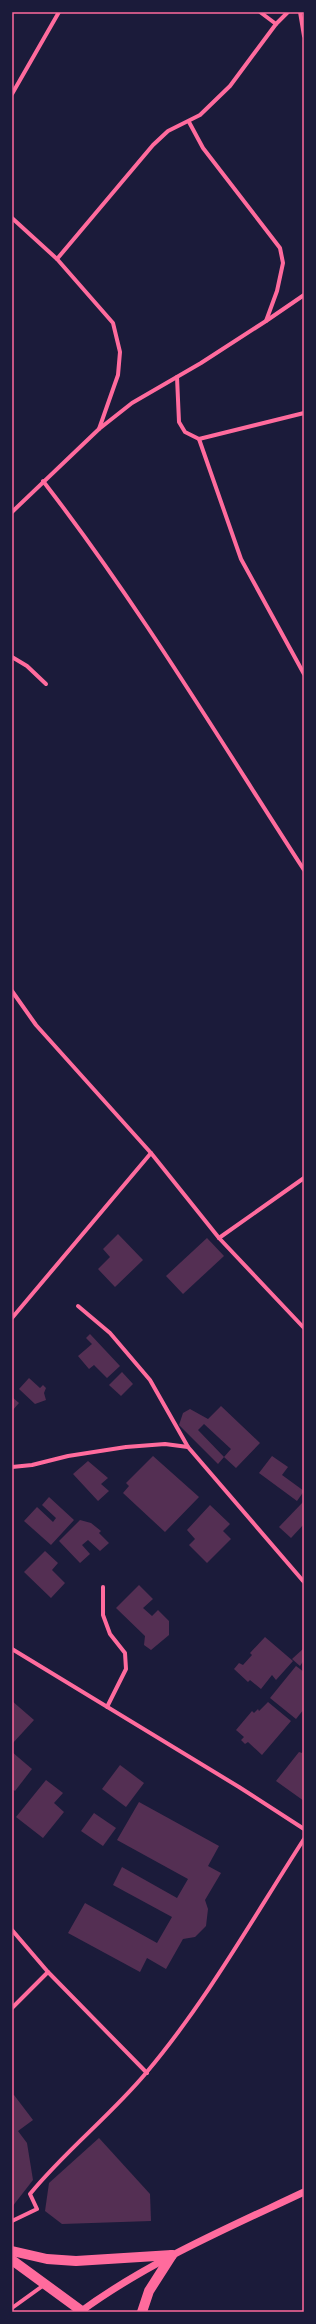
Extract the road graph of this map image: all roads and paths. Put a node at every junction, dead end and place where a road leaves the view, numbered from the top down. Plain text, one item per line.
1 (59, 12) edge
2 (260, 12) edge
3 (288, 12) edge
4 (300, 12) edge
5 (276, 24) junction
6 (304, 36) edge
7 (12, 94) edge
8 (189, 122) junction
9 (12, 218) edge
10 (57, 259) junction
11 (304, 295) edge
12 (266, 321) junction
13 (177, 377) junction
14 (304, 413) edge
15 (99, 429) junction
16 (199, 439) junction
17 (43, 482) junction
18 (12, 512) edge
19 (12, 657) edge
20 (304, 674) edge
21 (46, 684) dead end
22 (304, 870) edge
23 (12, 991) edge
24 (151, 1153) junction
25 (304, 1178) edge
26 (219, 1238) junction
27 (78, 1306) dead end
28 (12, 1318) edge
29 (304, 1328) edge
30 (188, 1447) junction
31 (12, 1467) edge
32 (304, 1582) edge
33 (103, 1587) dead end
34 (12, 1650) edge
35 (106, 1707) junction
36 (304, 1829) edge
37 (304, 1840) edge
38 (12, 1930) edge
39 (48, 1972) junction
40 (12, 2008) edge
41 (147, 2073) junction
42 (304, 2192) edge
43 (12, 2221) edge
44 (12, 2251) edge
45 (172, 2256) junction
46 (12, 2260) edge
47 (44, 2284) junction
48 (12, 2308) edge
49 (81, 2312) edge
50 (142, 2312) edge

1 - 7 street
2 - 5 street
3 - 5 street
4 - 6 street
5 - 8 street
8 - 10 street
8 - 12 street
9 - 10 street
10 - 15 street
11 - 12 street
12 - 13 street
13 - 15 street
13 - 16 street
14 - 16 street
15 - 17 street
16 - 20 street
17 - 18 street
17 - 22 street
19 - 21 street
23 - 24 street
24 - 26 street
24 - 28 street
25 - 26 street
26 - 29 street
27 - 30 street
30 - 31 street
30 - 32 street
33 - 35 street
34 - 35 street
35 - 36 street
37 - 41 street
38 - 39 street
39 - 40 street
39 - 41 street
41 - 43 street
42 - 45 street
44 - 45 main road
45 - 49 street
45 - 50 main road
46 - 47 main road
47 - 48 street
47 - 49 main road

